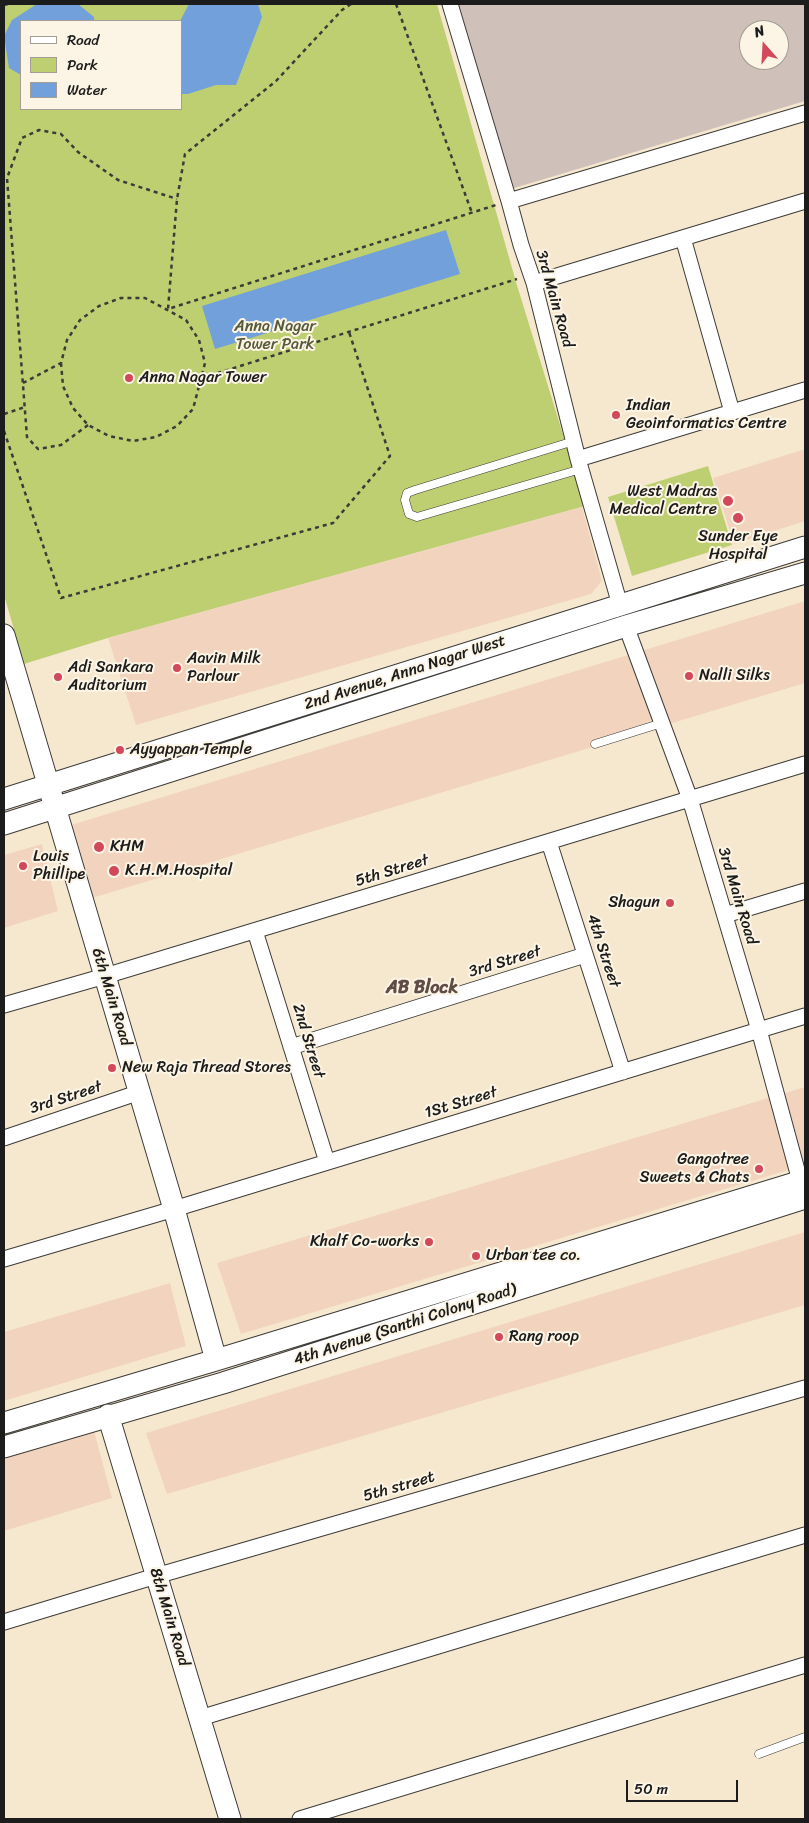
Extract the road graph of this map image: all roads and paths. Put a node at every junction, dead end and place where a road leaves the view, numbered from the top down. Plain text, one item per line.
1 (8, 4) edge
2 (351, 4) edge
3 (396, 4) edge
4 (450, 4) edge
5 (4, 5) edge
6 (805, 113) edge
7 (4, 172) edge
8 (7, 178) junction
9 (177, 199) junction
10 (509, 201) junction
11 (805, 202) edge
12 (472, 213) junction
13 (684, 238) junction
14 (532, 279) junction
15 (168, 309) junction
16 (349, 332) junction
17 (61, 363) junction
18 (202, 378) junction
19 (23, 384) junction
20 (805, 390) edge
21 (25, 407) junction
22 (732, 412) junction
23 (4, 414) edge
24 (88, 425) junction
25 (4, 431) edge
26 (574, 441) junction
27 (580, 464) junction
28 (805, 547) edge
29 (805, 573) edge
30 (620, 605) junction
31 (626, 626) junction
32 (4, 635) edge
33 (662, 723) junction
34 (595, 744) dead end
35 (805, 764) edge
36 (49, 786) junction
37 (4, 799) edge
38 (690, 800) junction
39 (54, 809) junction
40 (4, 824) edge
41 (549, 842) junction
42 (805, 891) edge
43 (725, 915) junction
44 (255, 931) junction
45 (585, 955) junction
46 (105, 976) junction
47 (4, 1005) edge
48 (805, 1016) edge
49 (759, 1030) junction
50 (291, 1047) junction
51 (623, 1072) junction
52 (140, 1092) junction
53 (4, 1138) edge
54 (327, 1162) junction
55 (804, 1191) edge
56 (174, 1209) junction
57 (4, 1259) edge
58 (216, 1360) junction
59 (805, 1388) edge
60 (108, 1415) junction
61 (4, 1423) edge
62 (4, 1447) edge
63 (805, 1535) edge
64 (156, 1576) junction
65 (4, 1622) edge
66 (805, 1665) edge
67 (200, 1718) junction
68 (805, 1737) edge
69 (759, 1754) dead end
70 (230, 1819) edge
71 (300, 1819) edge

1 - 5 path
2 - 9 path
3 - 12 path
4 - 10 street, 3rd Main Road
6 - 10 street
7 - 8 path
8 - 9 path
8 - 19 path
9 - 15 path
10 - 12 path
10 - 14 street, 3rd Main Road
11 - 13 street
12 - 15 path
13 - 14 street
13 - 22 street
14 - 16 path
14 - 26 street, 3rd Main Road
15 - 17 path
15 - 18 path
16 - 18 path
16 - 25 path
17 - 19 path
17 - 24 path
18 - 24 path
19 - 21 path
20 - 22 street
21 - 23 path
21 - 24 path
22 - 27 street
26 - 27 street, 3rd Main Road
26 - 27 lane
27 - 30 street, 3rd Main Road
28 - 30 street, 2nd Avenue, Anna Nagar West
29 - 31 street, 2nd Avenue, Anna Nagar West
30 - 36 street, 2nd Avenue, Anna Nagar West
31 - 33 street, 3rd Main Road
31 - 39 street, 2nd Avenue, Anna Nagar West
32 - 36 street, 6th Main Road
33 - 34 lane
33 - 38 street, 3rd Main Road
35 - 38 street
36 - 37 street, 2nd Avenue, Anna Nagar West
36 - 39 street, 6th Main Road
38 - 41 street, 5th Street
38 - 43 street, 3rd Main Road
39 - 40 street, 2nd Avenue, Anna Nagar West
39 - 46 street, 6th Main Road
41 - 44 street, 5th Street
41 - 45 street, 4th Street
42 - 43 street
43 - 49 street, 3rd Main Road
44 - 46 street, 5th Street
44 - 50 street, 2nd Street
45 - 50 street, 3rd Street
45 - 51 street, 4th Street
46 - 47 street
46 - 52 street, 6th Main Road
48 - 49 street
49 - 51 street, 1St Street
49 - 55 street, 3rd Main Road
50 - 54 street, 2nd Street
51 - 54 street, 1St Street
52 - 53 street, 3rd Street
52 - 56 street, 6th Main Road
54 - 56 street, 1St Street
55 - 58 street, 4th Avenue (Santhi Colony Road)
55 - 60 street, 4th Avenue (Santhi Colony Road)
56 - 57 street
56 - 58 street, 6th Main Road
58 - 61 street, 4th Avenue (Santhi Colony Road)
59 - 64 street, 5th street
60 - 62 street, 4th Avenue (Santhi Colony Road)
60 - 64 street, 8th Main Road
63 - 67 street
64 - 65 street, 5th street
64 - 67 street, 8th Main Road
66 - 71 street
67 - 70 street, 8th Main Road
68 - 69 lane

